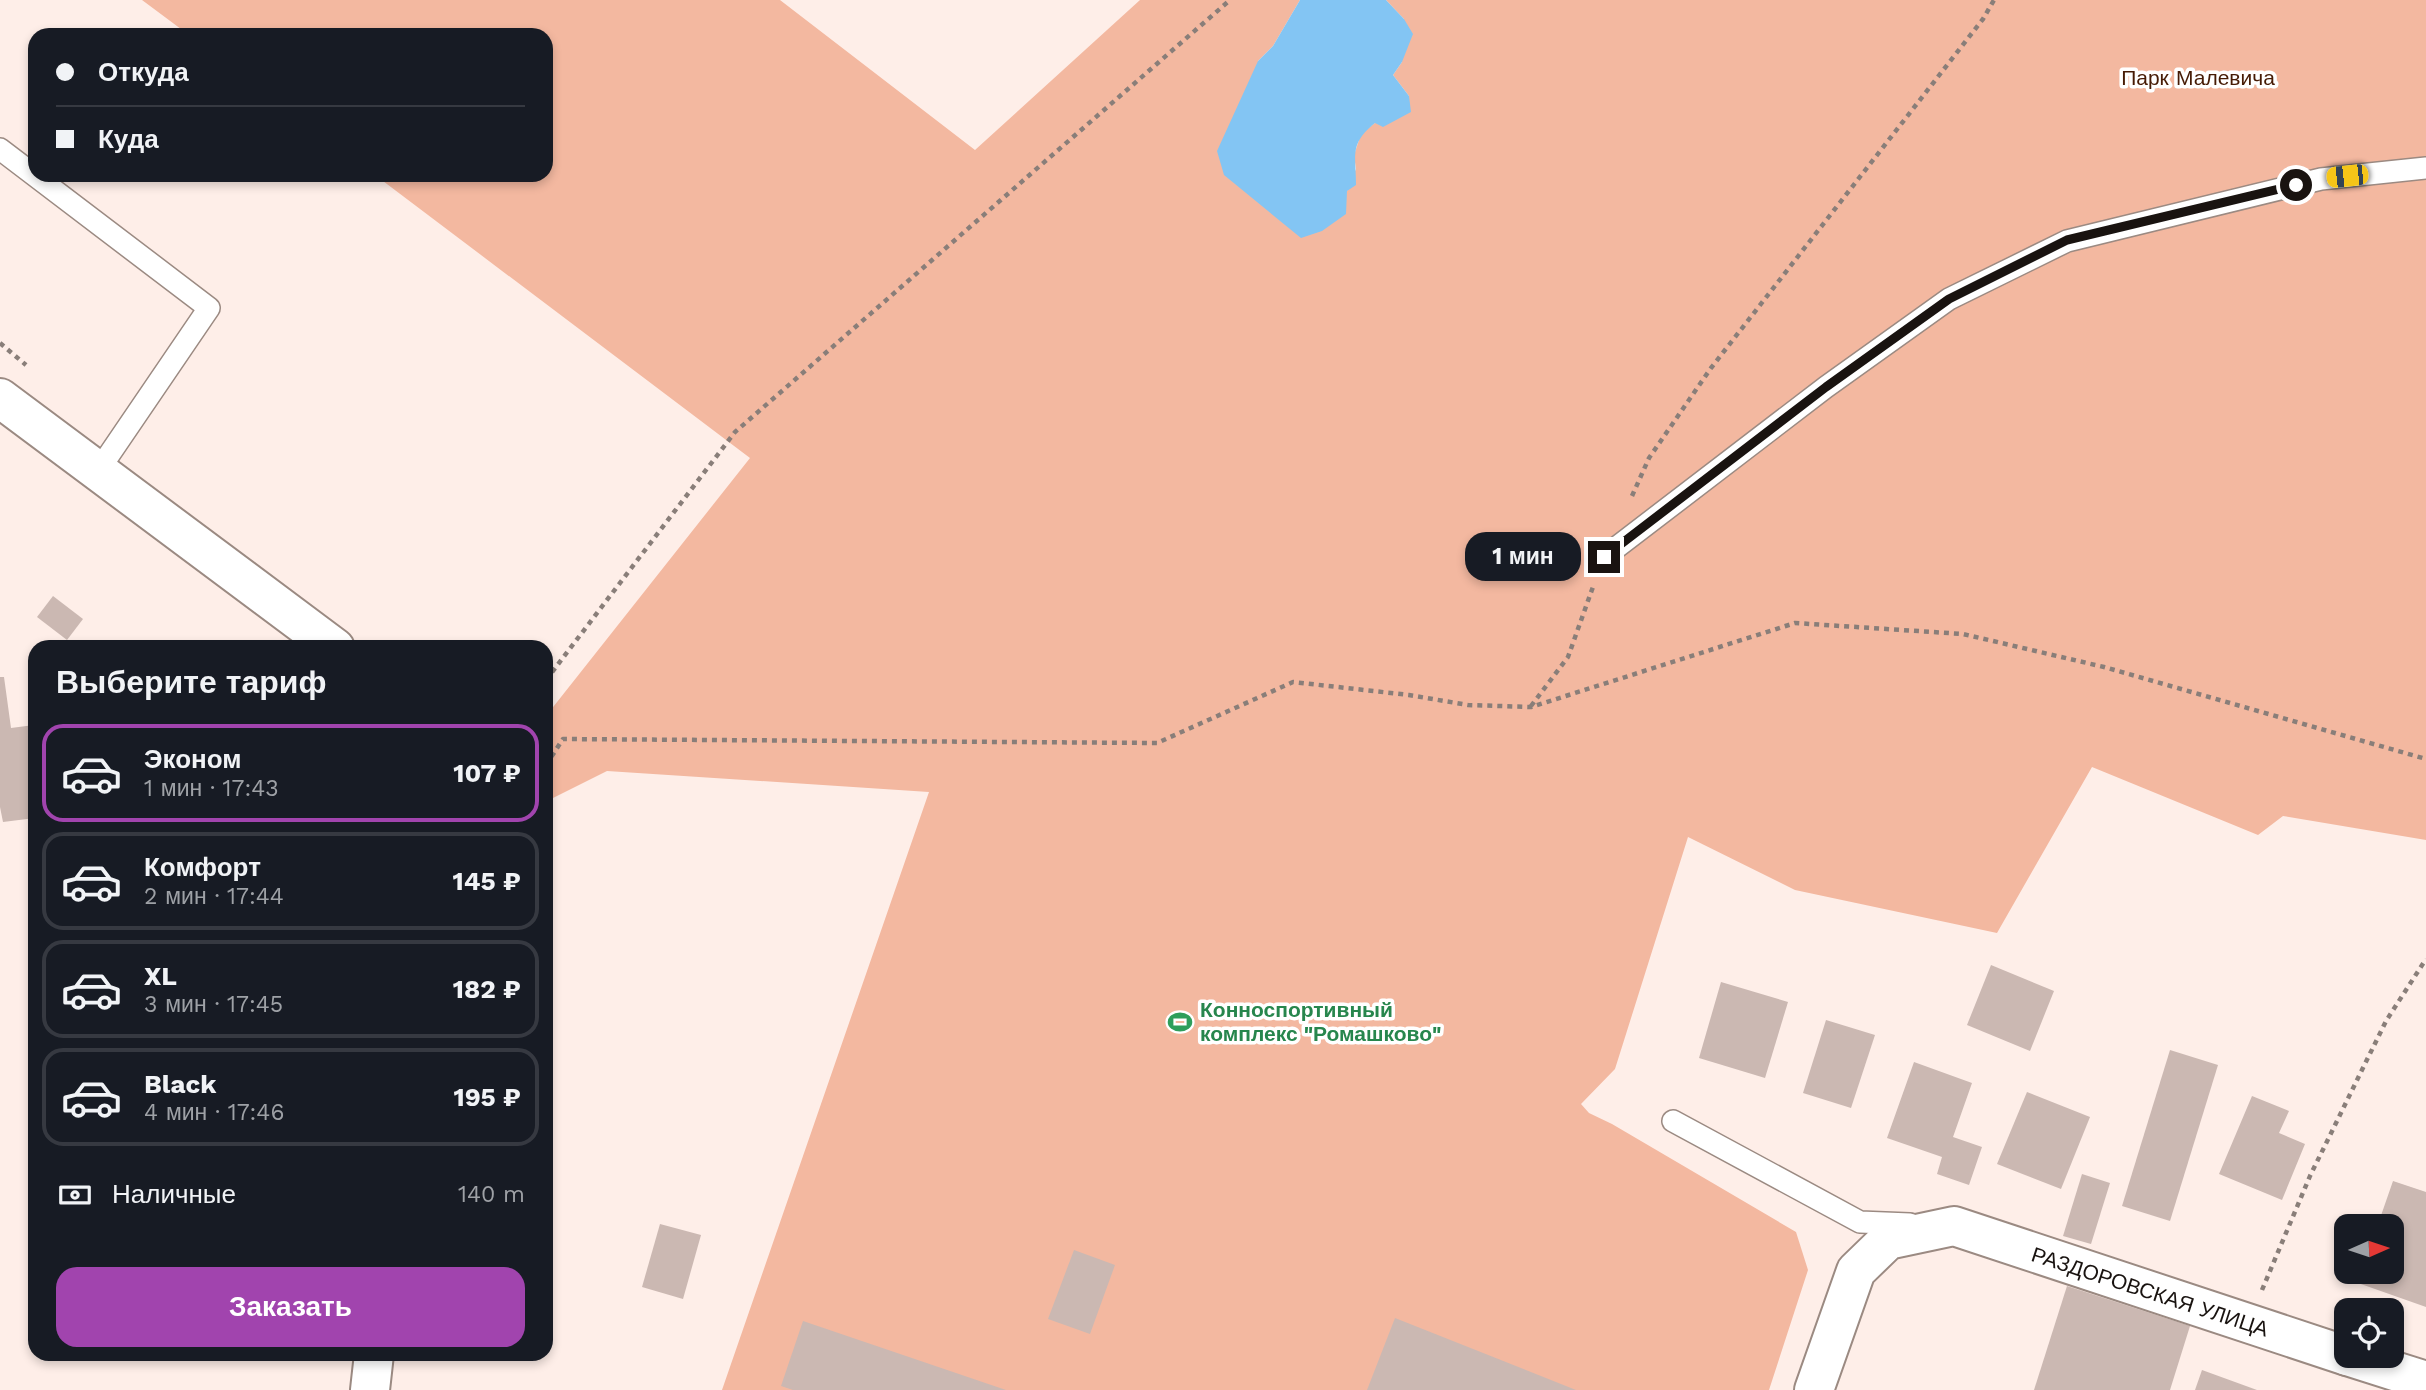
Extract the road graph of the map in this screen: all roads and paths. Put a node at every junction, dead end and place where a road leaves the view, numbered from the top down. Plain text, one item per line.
1 (1230, 0) edge
2 (1994, 0) edge
3 (0, 149) edge
4 (2426, 168) edge
5 (28, 170) edge
6 (43, 182) edge
7 (0, 343) edge
8 (34, 372) dead end
9 (0, 398) edge
10 (98, 471) junction
11 (1604, 557) junction
12 (324, 640) edge
13 (553, 671) edge
14 (1531, 707) junction
15 (553, 754) edge
16 (2426, 759) edge
17 (2426, 959) edge
18 (1673, 1121) dead end
19 (1954, 1226) junction
20 (2248, 1325) junction
21 (2334, 1352) edge
22 (373, 1361) edge
23 (2385, 1368) edge
24 (2426, 1381) edge
25 (370, 1390) edge
26 (1814, 1390) edge

1 - 13 path
2 - 11 path
3 - 5 lane
4 - 11 lane
6 - 10 lane
7 - 8 path
9 - 10 street
10 - 12 street
11 - 14 path
14 - 15 path
14 - 16 path
17 - 20 path
18 - 19 lane
19 - 20 street, РАЗДОРОВСКАЯ УЛИЦА
19 - 26 street
20 - 21 street, РАЗДОРОВСКАЯ УЛИЦА
22 - 25 street
23 - 24 street, РАЗДОРОВСКАЯ УЛИЦА

